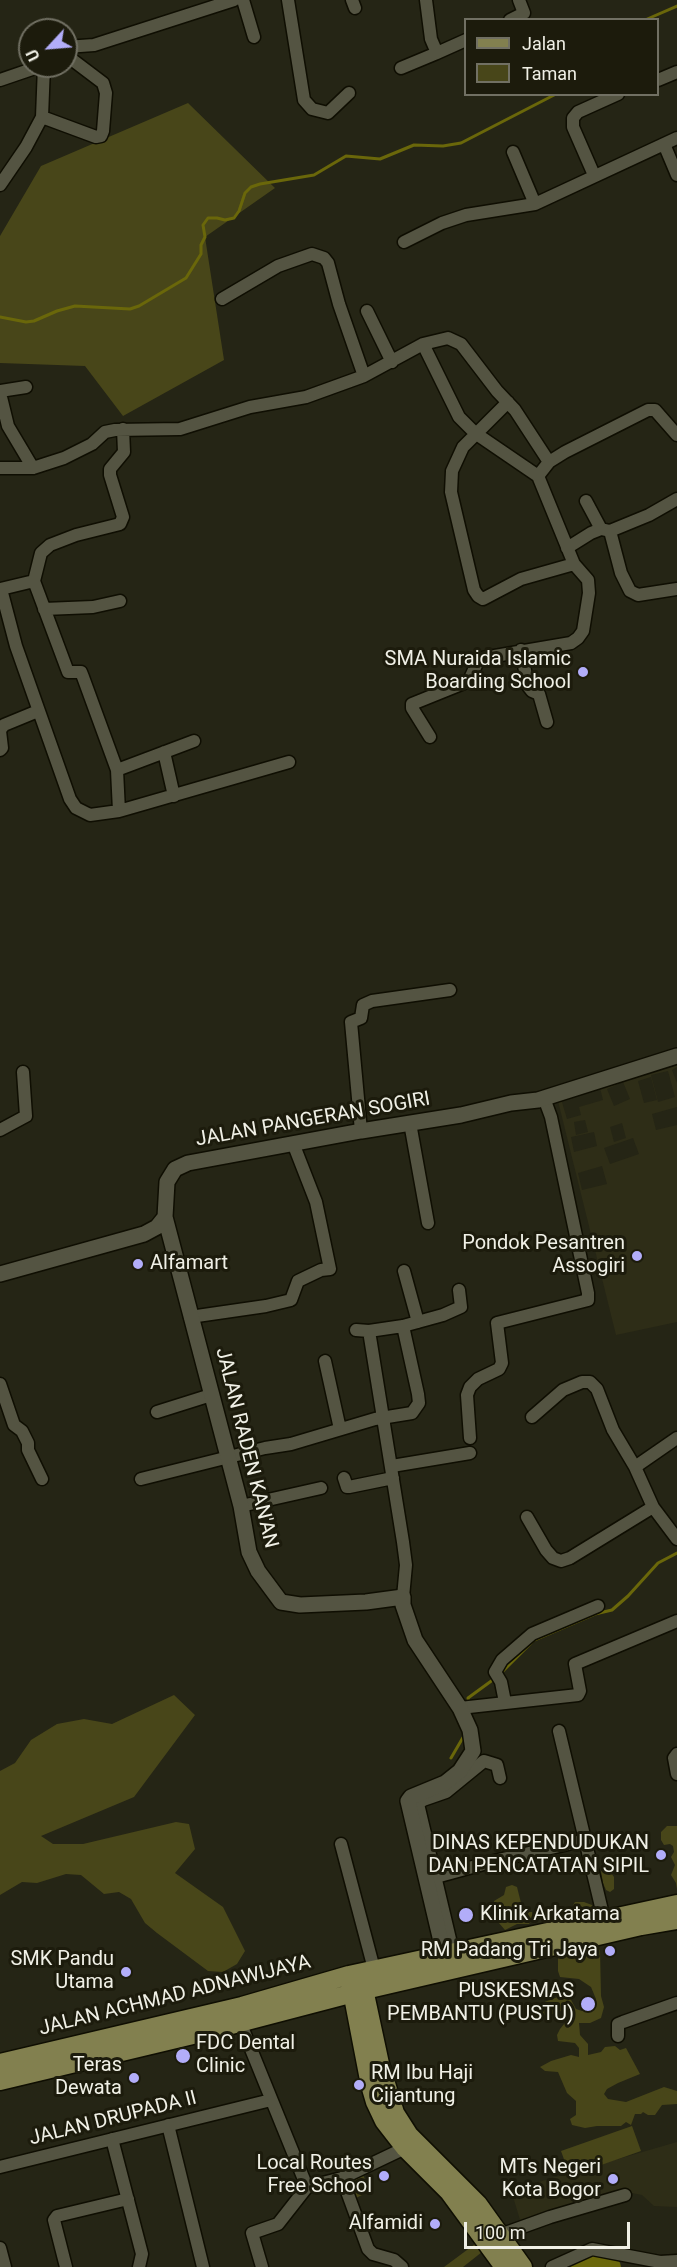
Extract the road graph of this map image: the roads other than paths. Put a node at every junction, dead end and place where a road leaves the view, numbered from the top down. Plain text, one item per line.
1 (234, 0) edge
2 (243, 0) edge
3 (288, 0) edge
4 (426, 0) edge
5 (519, 0) edge
6 (514, 18) edge
7 (254, 37) dead end
8 (464, 40) edge
9 (78, 46) edge
10 (437, 53) junction
11 (78, 64) edge
12 (401, 68) dead end
13 (677, 72) edge
14 (18, 74) edge
15 (43, 78) edge
16 (659, 79) edge
17 (0, 80) edge
18 (349, 93) dead end
19 (614, 96) edge
20 (42, 117) junction
21 (677, 138) edge
22 (664, 144) junction
23 (513, 152) dead end
24 (677, 175) edge
25 (594, 176) junction
26 (0, 185) edge
27 (535, 204) junction
28 (404, 243) dead end
29 (222, 299) dead end
30 (368, 311) dead end
31 (423, 344) junction
32 (392, 362) junction
33 (364, 376) junction
34 (26, 387) dead end
35 (0, 392) edge
36 (508, 402) junction
37 (123, 429) junction
38 (475, 433) junction
39 (677, 435) edge
40 (549, 462) junction
41 (0, 468) edge
42 (33, 468) junction
43 (538, 476) junction
44 (677, 499) edge
45 (586, 501) dead end
46 (606, 530) junction
47 (567, 548) junction
48 (574, 564) junction
49 (34, 581) junction
50 (1, 589) edge
51 (677, 589) edge
52 (120, 601) dead end
53 (44, 609) junction
54 (521, 650) junction
55 (38, 711) junction
56 (547, 722) dead end
57 (0, 730) edge
58 (430, 737) dead end
59 (194, 741) dead end
60 (0, 750) edge
61 (164, 752) junction
62 (290, 762) dead end
63 (117, 770) junction
64 (174, 796) junction
65 (119, 811) junction
66 (450, 990) dead end
67 (677, 1056) edge
68 (22, 1072) dead end
69 (544, 1098) junction
70 (410, 1123) junction
71 (0, 1130) edge
72 (361, 1131) junction
73 (293, 1143) junction
74 (165, 1218) junction
75 (428, 1223) dead end
76 (404, 1271) dead end
77 (0, 1274) edge
78 (459, 1290) dead end
79 (190, 1317) junction
80 (418, 1322) junction
81 (404, 1326) junction
82 (356, 1330) dead end
83 (369, 1331) junction
84 (325, 1361) dead end
85 (0, 1384) edge
86 (212, 1395) junction
87 (157, 1412) dead end
88 (532, 1417) dead end
89 (383, 1419) junction
90 (340, 1429) junction
91 (470, 1438) dead end
92 (677, 1438) edge
93 (470, 1453) dead end
94 (228, 1459) junction
95 (635, 1467) junction
96 (392, 1472) junction
97 (344, 1478) dead end
98 (42, 1479) dead end
99 (141, 1479) dead end
100 (321, 1488) dead end
101 (241, 1506) junction
102 (653, 1507) junction
103 (526, 1517) dead end
104 (677, 1539) edge
105 (403, 1598) junction
106 (598, 1606) dead end
107 (677, 1621) edge
108 (505, 1702) junction
109 (465, 1717) junction
110 (558, 1731) dead end
111 (677, 1754) edge
112 (677, 1774) edge
113 (500, 1778) dead end
114 (586, 1840) junction
115 (342, 1844) dead end
116 (436, 1877) junction
117 (677, 1904) edge
118 (604, 1919) junction
119 (677, 1920) edge
120 (448, 1953) junction
121 (360, 1980) junction
122 (677, 2003) edge
123 (240, 2022) junction
124 (618, 2036) dead end
125 (13, 2066) edge
126 (0, 2081) edge
127 (271, 2100) junction
128 (168, 2126) junction
129 (112, 2139) junction
130 (405, 2148) junction
131 (0, 2167) edge
132 (342, 2178) junction
133 (308, 2187) junction
134 (625, 2195) dead end
135 (128, 2199) junction
136 (500, 2235) junction
137 (0, 2248) edge
138 (677, 2261) edge
139 (5, 2267) edge
140 (66, 2267) edge
141 (139, 2267) edge
142 (203, 2267) edge
143 (262, 2267) edge
144 (402, 2267) edge
145 (504, 2267) edge
146 (523, 2267) edge
147 (552, 2267) edge

1 - 9 street
2 - 7 street
3 - 18 street
4 - 10 street
5 - 6 street
8 - 10 street
10 - 12 street
11 - 20 street
13 - 16 street
14 - 17 street
15 - 20 street
19 - 25 street
20 - 26 street
21 - 22 street
22 - 24 street
22 - 25 street
23 - 27 street
25 - 27 street
27 - 28 street
29 - 33 street
30 - 32 street
31 - 32 street
31 - 36 street
31 - 38 street
32 - 33 street
33 - 37 street
34 - 35 street
35 - 42 street
36 - 38 street
36 - 40 street
37 - 42 street
37 - 49 street
38 - 43 street
38 - 48 street
39 - 40 street
40 - 43 street
41 - 42 street
43 - 47 street
44 - 46 street
45 - 46 street
46 - 47 street
46 - 51 street
47 - 48 street
48 - 54 street
49 - 50 street
49 - 53 street
50 - 55 street
52 - 53 street
53 - 63 street
54 - 56 street
54 - 58 street
55 - 57 street
55 - 65 street
57 - 60 street
59 - 61 street
61 - 63 street
61 - 64 street
62 - 64 street
63 - 65 street
64 - 65 street
66 - 72 street
67 - 69 street, JALAN PANGERAN SOGIRI
68 - 71 street
69 - 70 street, JALAN PANGERAN SOGIRI
69 - 91 street
70 - 72 street, JALAN PANGERAN SOGIRI
70 - 75 street
72 - 73 street, JALAN PANGERAN SOGIRI
73 - 74 street, JALAN PANGERAN SOGIRI
73 - 79 street
74 - 77 street
74 - 79 street, JALAN RADEN KAN'AN
76 - 80 street
78 - 80 street
79 - 86 street, JALAN RADEN KAN'AN
80 - 81 street
81 - 83 street
81 - 89 street
82 - 83 street
83 - 89 street
84 - 90 street
85 - 98 street
86 - 87 street
86 - 94 street, JALAN RADEN KAN'AN
88 - 95 street
89 - 90 street
89 - 96 street
90 - 94 street
92 - 95 street
93 - 96 street
94 - 99 street
94 - 101 street, JALAN RADEN KAN'AN
95 - 102 street
96 - 97 street
96 - 105 street
100 - 101 street
101 - 105 street, JALAN RADEN KAN'AN
102 - 103 street
102 - 104 street
105 - 109 street
106 - 108 street
107 - 108 street
108 - 109 street
109 - 120 street
110 - 114 street
111 - 112 street
113 - 116 street
114 - 116 street
114 - 118 street
115 - 121 street
116 - 120 street
117 - 118 main road
118 - 120 main road
119 - 121 main road
120 - 121 main road
121 - 123 main road, JALAN ACHMAD ADNAWIJAYA
121 - 125 main road, JALAN ACHMAD ADNAWIJAYA
121 - 130 main road
121 - 136 main road
122 - 124 street
123 - 125 main road, JALAN ACHMAD ADNAWIJAYA
123 - 127 street
125 - 126 main road, JALAN ACHMAD ADNAWIJAYA
127 - 128 street, JALAN DRUPADA II
127 - 133 street
128 - 129 street, JALAN DRUPADA II
128 - 142 street
129 - 131 street, JALAN DRUPADA II
129 - 135 street
130 - 132 street
130 - 145 main road
132 - 133 street
132 - 144 street
133 - 143 street
134 - 136 street
135 - 140 street
135 - 141 street
136 - 146 main road
137 - 139 street
138 - 147 street

